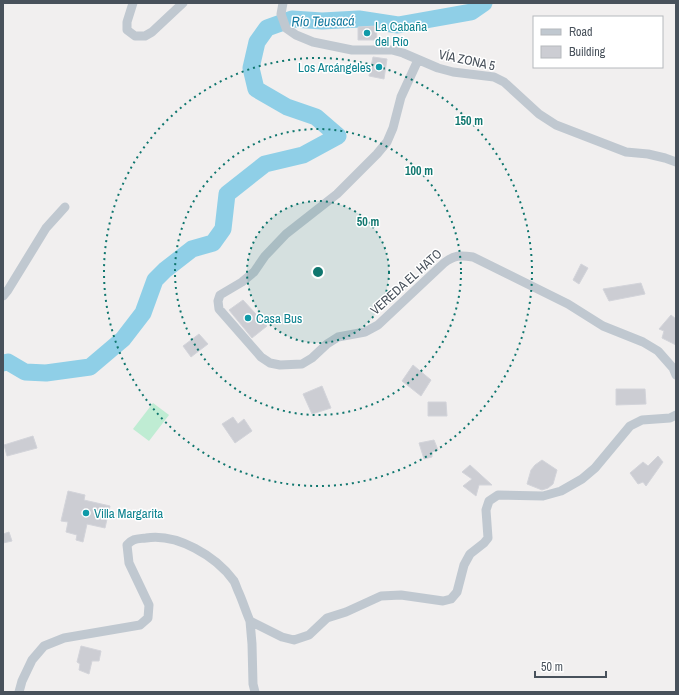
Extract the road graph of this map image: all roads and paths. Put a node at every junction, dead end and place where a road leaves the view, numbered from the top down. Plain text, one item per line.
1 (133, 3) edge
2 (183, 3) edge
3 (283, 3) edge
4 (418, 60) junction
5 (676, 162) edge
6 (66, 207) dead end
7 (3, 296) edge
8 (676, 375) edge
9 (676, 415) edge
10 (250, 621) junction
11 (19, 692) edge
12 (255, 692) edge

1 - 2 street
3 - 4 street, VÍA ZONA 5
4 - 5 street, VÍA ZONA 5
4 - 8 street, VEREDA EL HATO
6 - 7 street
9 - 10 street
10 - 11 street
10 - 12 street

